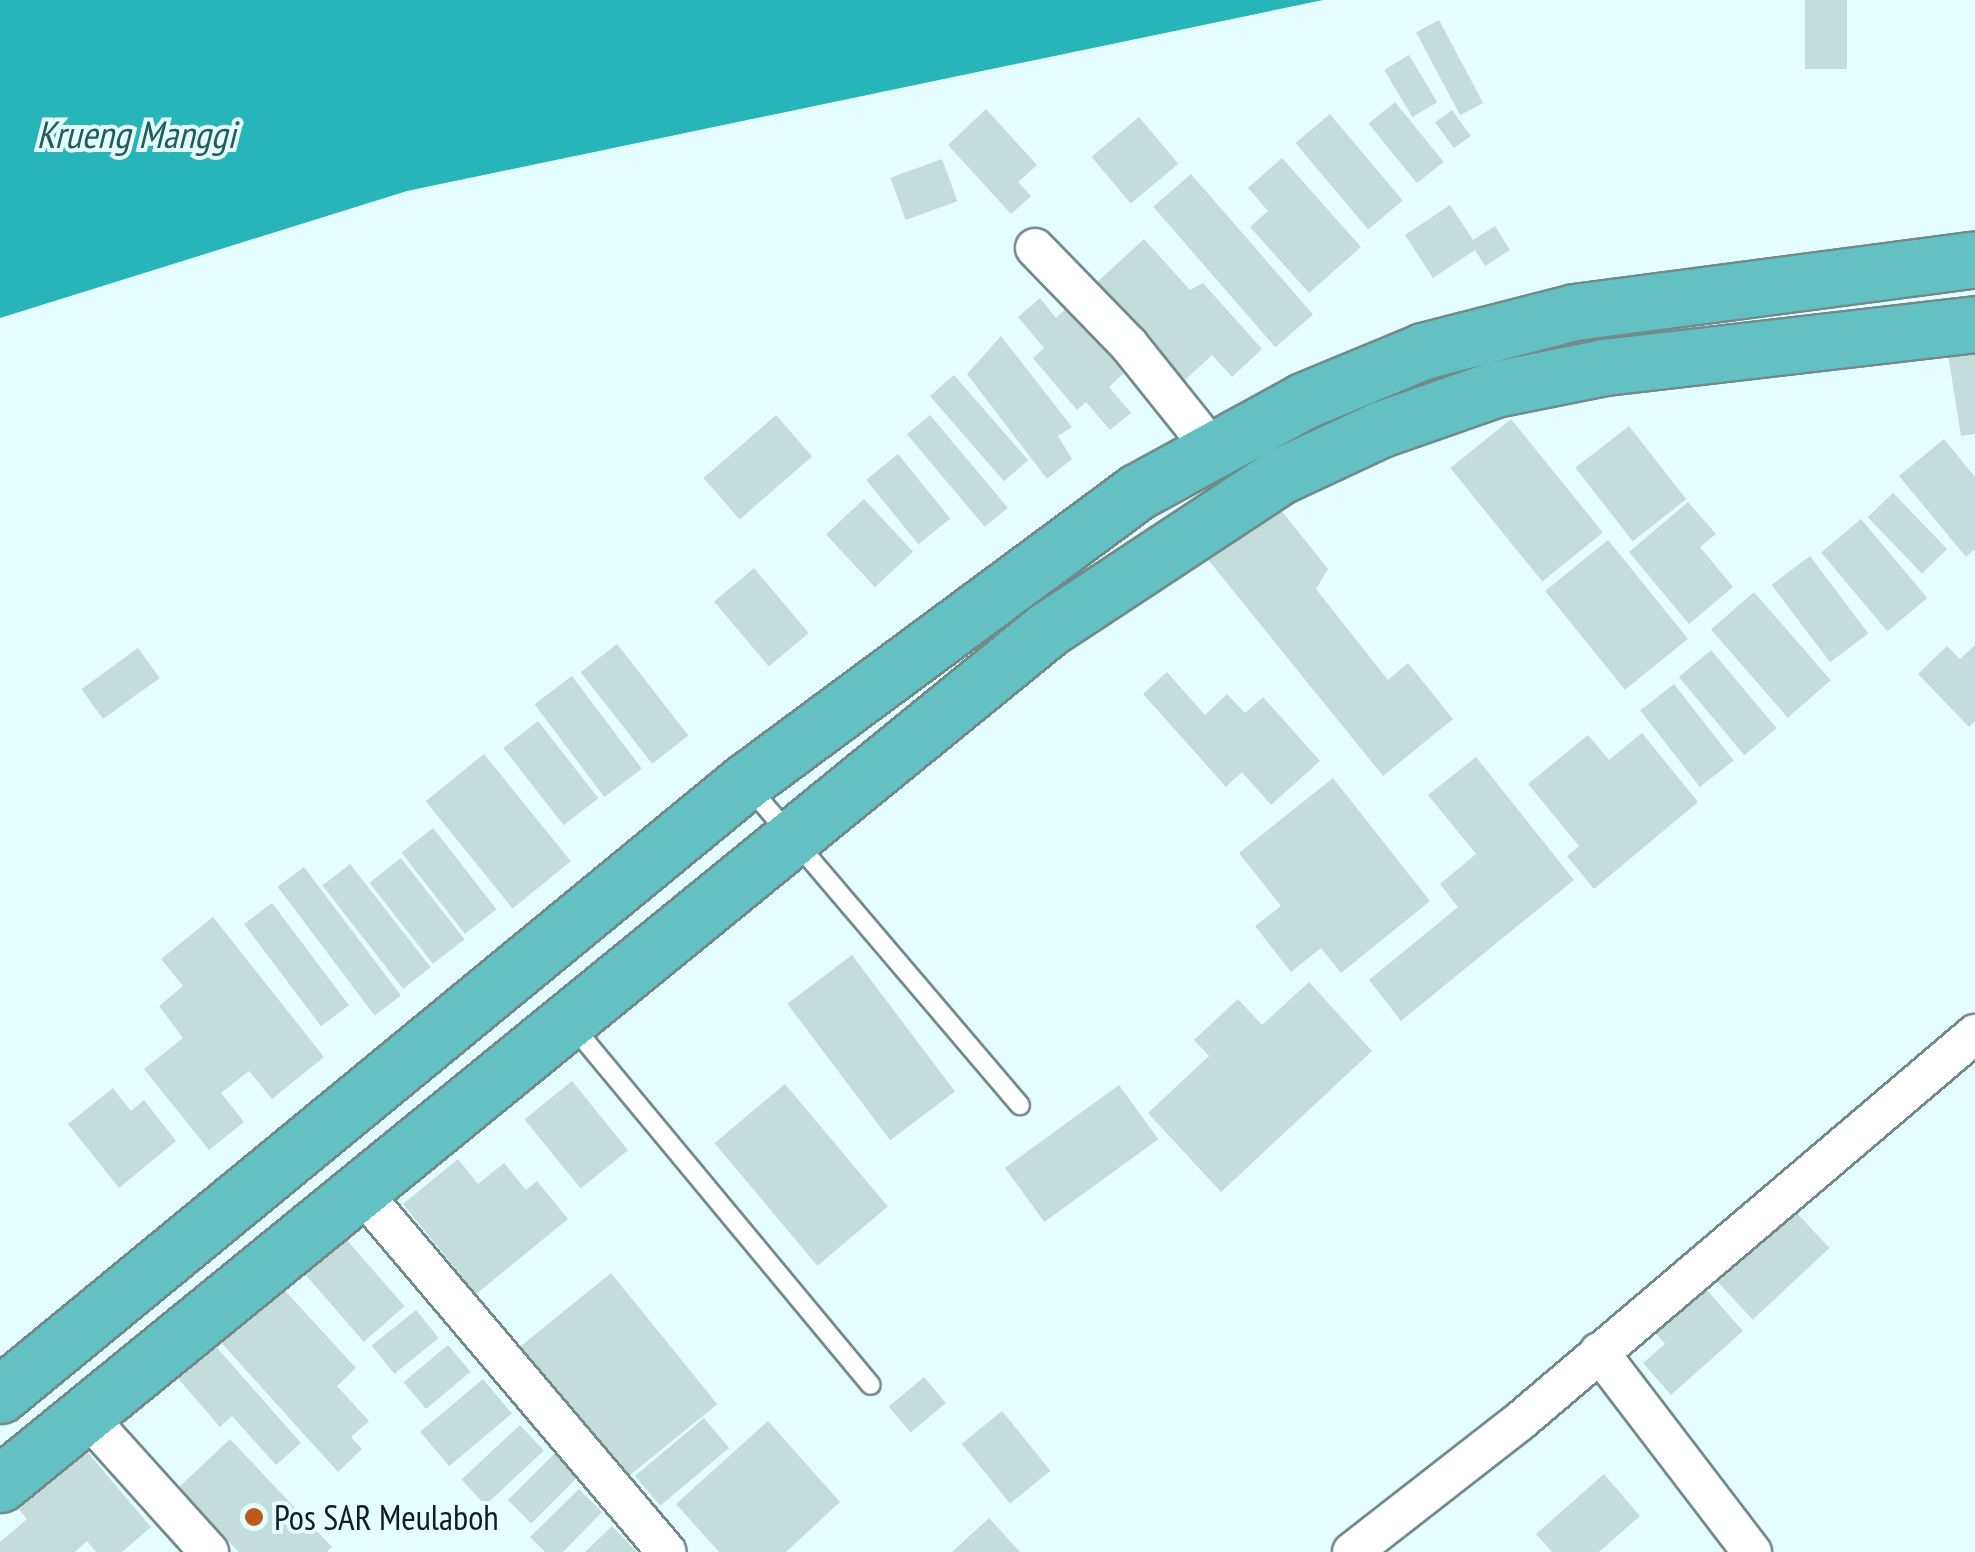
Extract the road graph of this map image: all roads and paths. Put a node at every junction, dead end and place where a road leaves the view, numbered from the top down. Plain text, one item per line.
1 (1035, 248) dead end
2 (1975, 259) edge
3 (1975, 324) edge
4 (1213, 450) junction
5 (1010, 584) junction
6 (1048, 629) junction
7 (746, 782) junction
8 (786, 837) junction
9 (566, 1018) junction
10 (1975, 1034) edge
11 (1020, 1105) dead end
12 (358, 1188) junction
13 (1599, 1352) junction
14 (871, 1385) dead end
15 (0, 1394) edge
16 (84, 1414) junction
17 (0, 1484) edge
18 (209, 1552) edge
19 (667, 1552) edge
20 (1352, 1552) edge
21 (1752, 1552) edge

1 - 4 street
2 - 4 highway
3 - 6 highway
4 - 5 highway
5 - 6 highway
5 - 7 highway
6 - 8 highway
7 - 8 lane
7 - 15 highway
8 - 9 highway
8 - 11 lane
9 - 12 highway
9 - 14 lane
10 - 13 street
12 - 16 highway
12 - 19 street
13 - 20 street
13 - 21 street
16 - 17 highway
16 - 18 street

